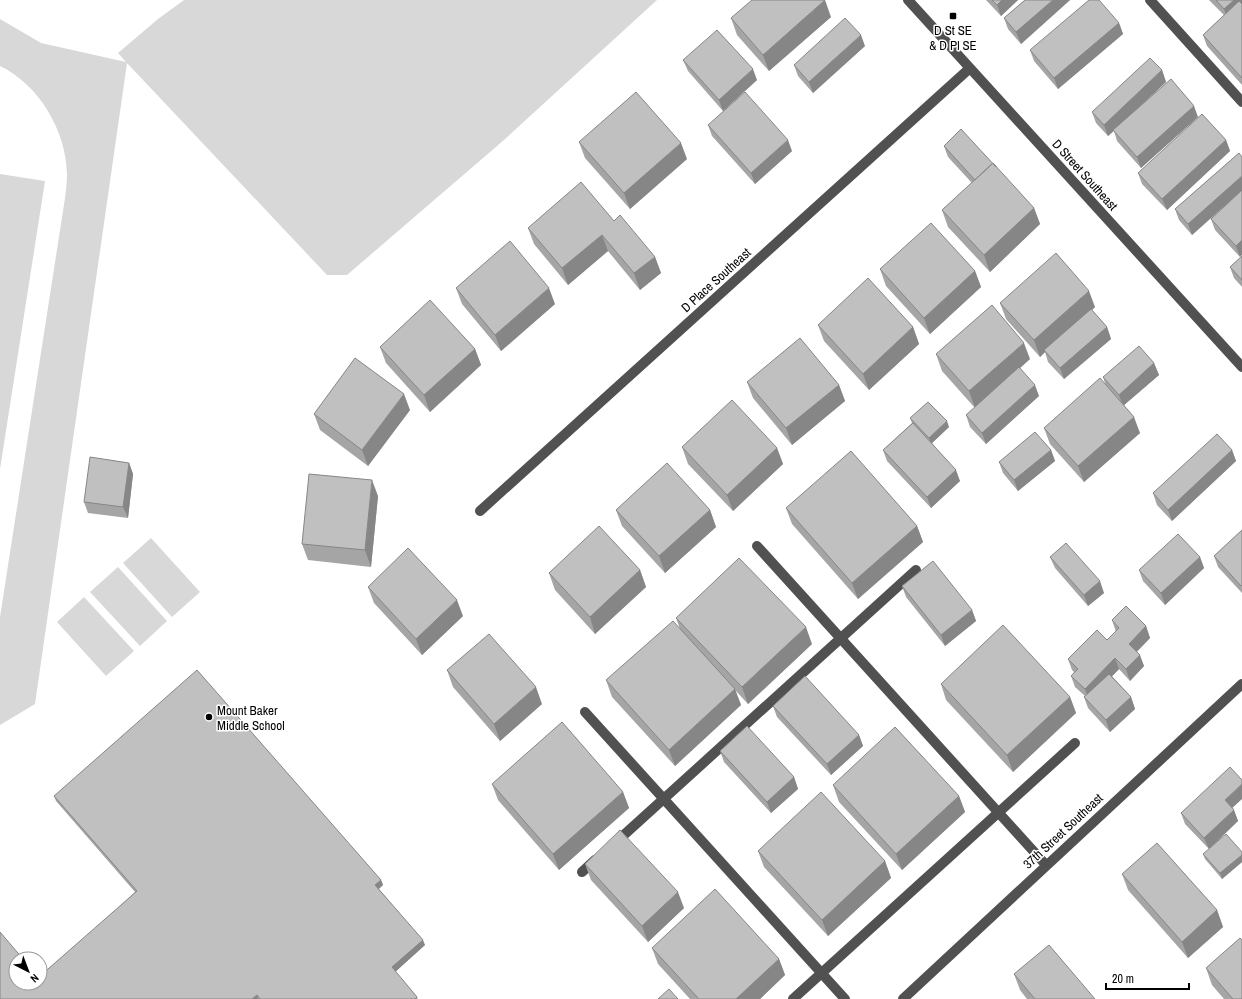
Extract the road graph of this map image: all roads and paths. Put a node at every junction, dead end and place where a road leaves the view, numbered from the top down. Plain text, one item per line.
1 (908, 0) edge
2 (1150, 0) edge
3 (970, 68) junction
4 (1242, 102) edge
5 (1242, 367) edge
6 (480, 510) dead end
7 (757, 546) dead end
8 (916, 570) dead end
9 (840, 638) junction
10 (1242, 684) edge
11 (585, 712) dead end
12 (1076, 743) dead end
13 (663, 799) junction
14 (999, 813) junction
15 (1046, 865) junction
16 (582, 872) dead end
17 (822, 974) junction
18 (793, 999) edge
19 (845, 999) edge
20 (903, 999) edge

1 - 3 street, D Street Southeast
2 - 4 street
3 - 5 street, D Street Southeast
3 - 6 street, D Place Southeast
7 - 9 street
8 - 9 street
9 - 13 street
9 - 14 street
10 - 15 street, 37th Street Southeast
11 - 13 street
12 - 14 street
13 - 16 street
13 - 17 street
14 - 15 street
14 - 17 street
15 - 20 street, 37th Street Southeast
17 - 18 street
17 - 19 street

